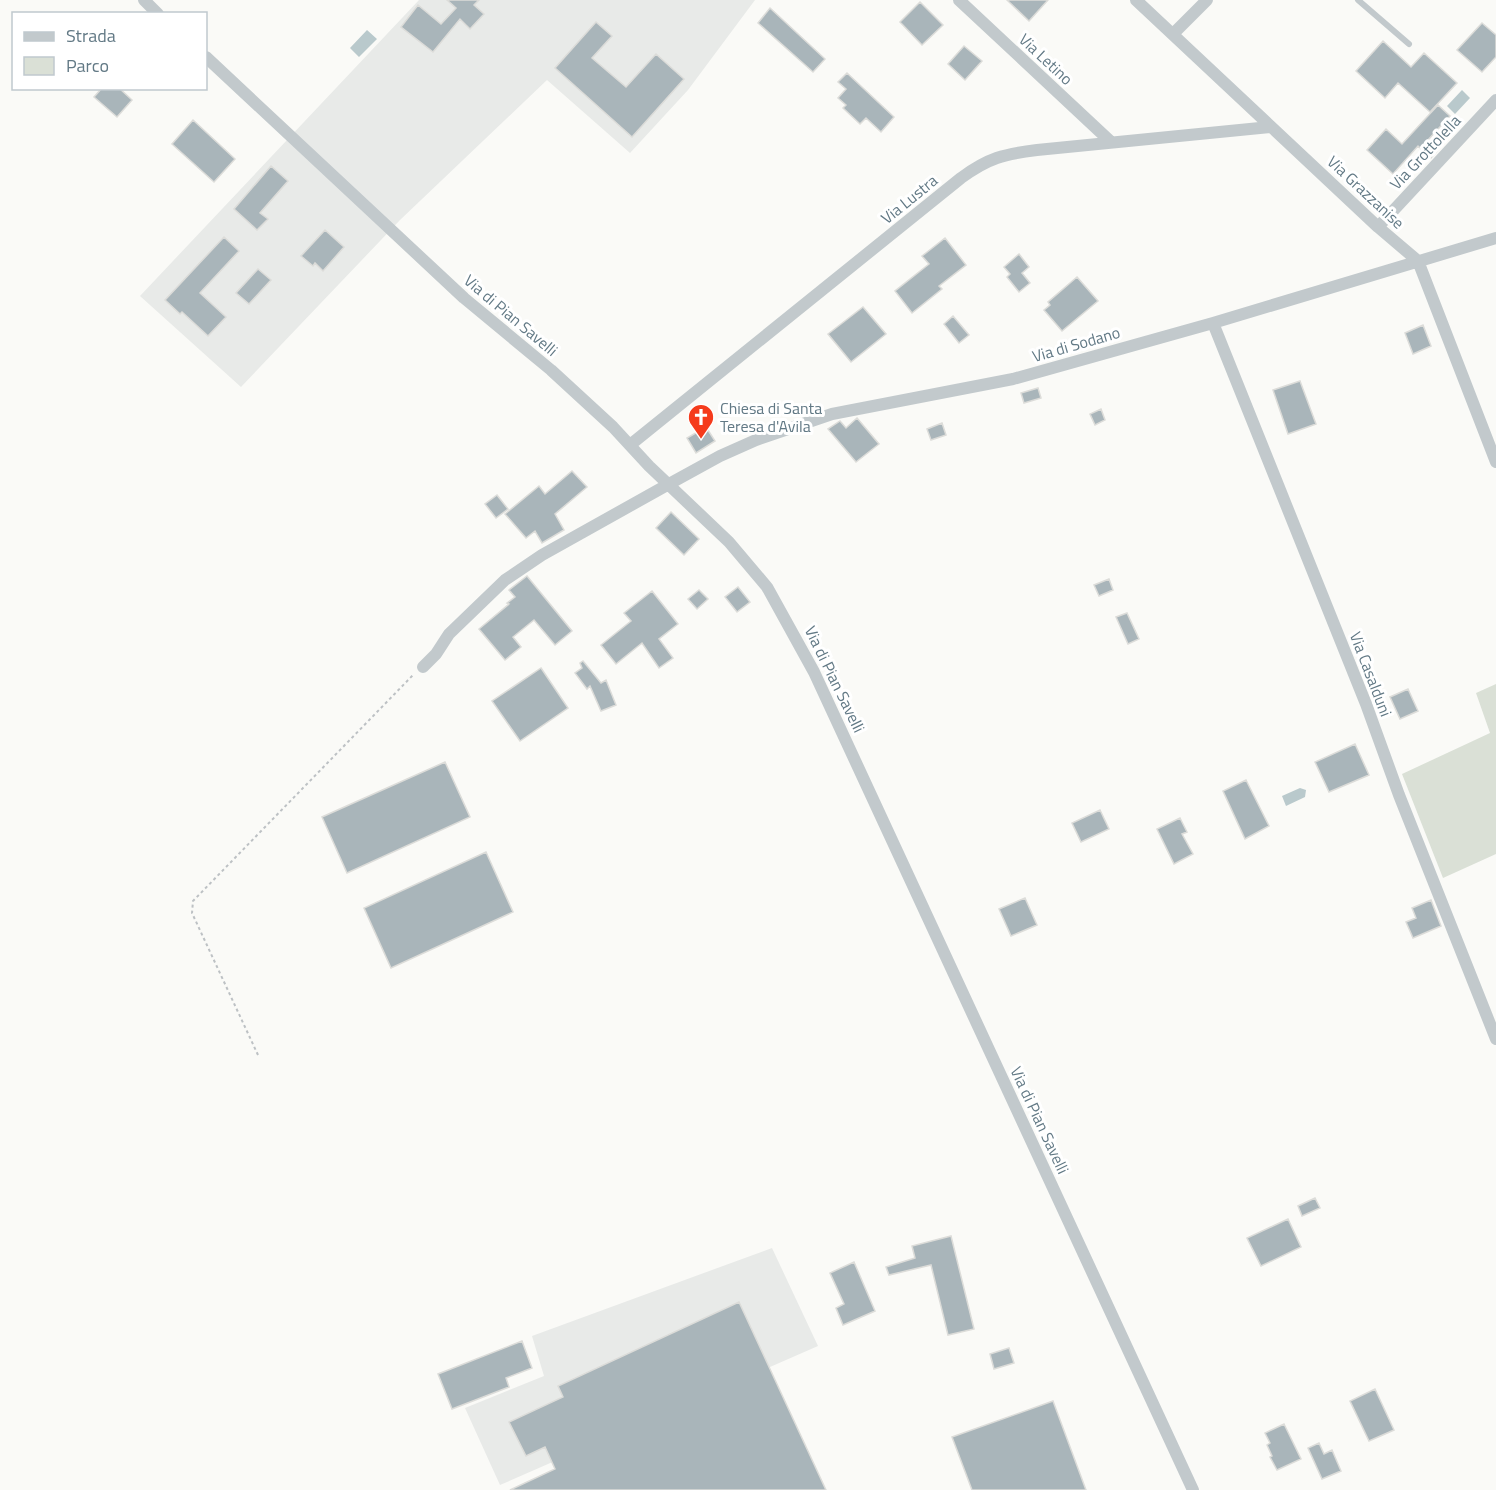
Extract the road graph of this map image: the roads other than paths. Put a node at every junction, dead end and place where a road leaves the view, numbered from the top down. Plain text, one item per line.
1 (144, 0) edge
2 (959, 0) edge
3 (1136, 0) edge
4 (1207, 0) edge
5 (1358, 0) edge
6 (157, 12) edge
7 (1173, 34) junction
8 (1409, 44) dead end
9 (207, 58) edge
10 (1496, 100) edge
11 (1270, 127) junction
12 (1111, 142) junction
13 (1378, 227) junction
14 (1496, 238) edge
15 (1418, 261) junction
16 (1213, 323) junction
17 (630, 445) junction
18 (1496, 462) edge
19 (669, 484) junction
20 (423, 667) road end
21 (1496, 1039) edge
22 (1193, 1490) edge

1 - 6 street
2 - 12 street, Via Letino
3 - 7 street, Via Grazzanise
4 - 7 street
5 - 8 lane
7 - 11 street, Via Grazzanise
9 - 17 street, Via di Pian Savelli
10 - 13 street, Via Grottolella
11 - 12 street, Via Lustra
11 - 13 street, Via Grazzanise
12 - 17 street, Via Lustra
13 - 15 street, Via Grazzanise
14 - 15 street, Via di Sodano
15 - 16 street, Via di Sodano
15 - 18 street, Via Grazzanise
16 - 19 street, Via di Sodano
16 - 21 street, Via Casalduni
17 - 19 street, Via di Pian Savelli
19 - 20 street, Via di Sodano
19 - 22 street, Via di Pian Savelli

